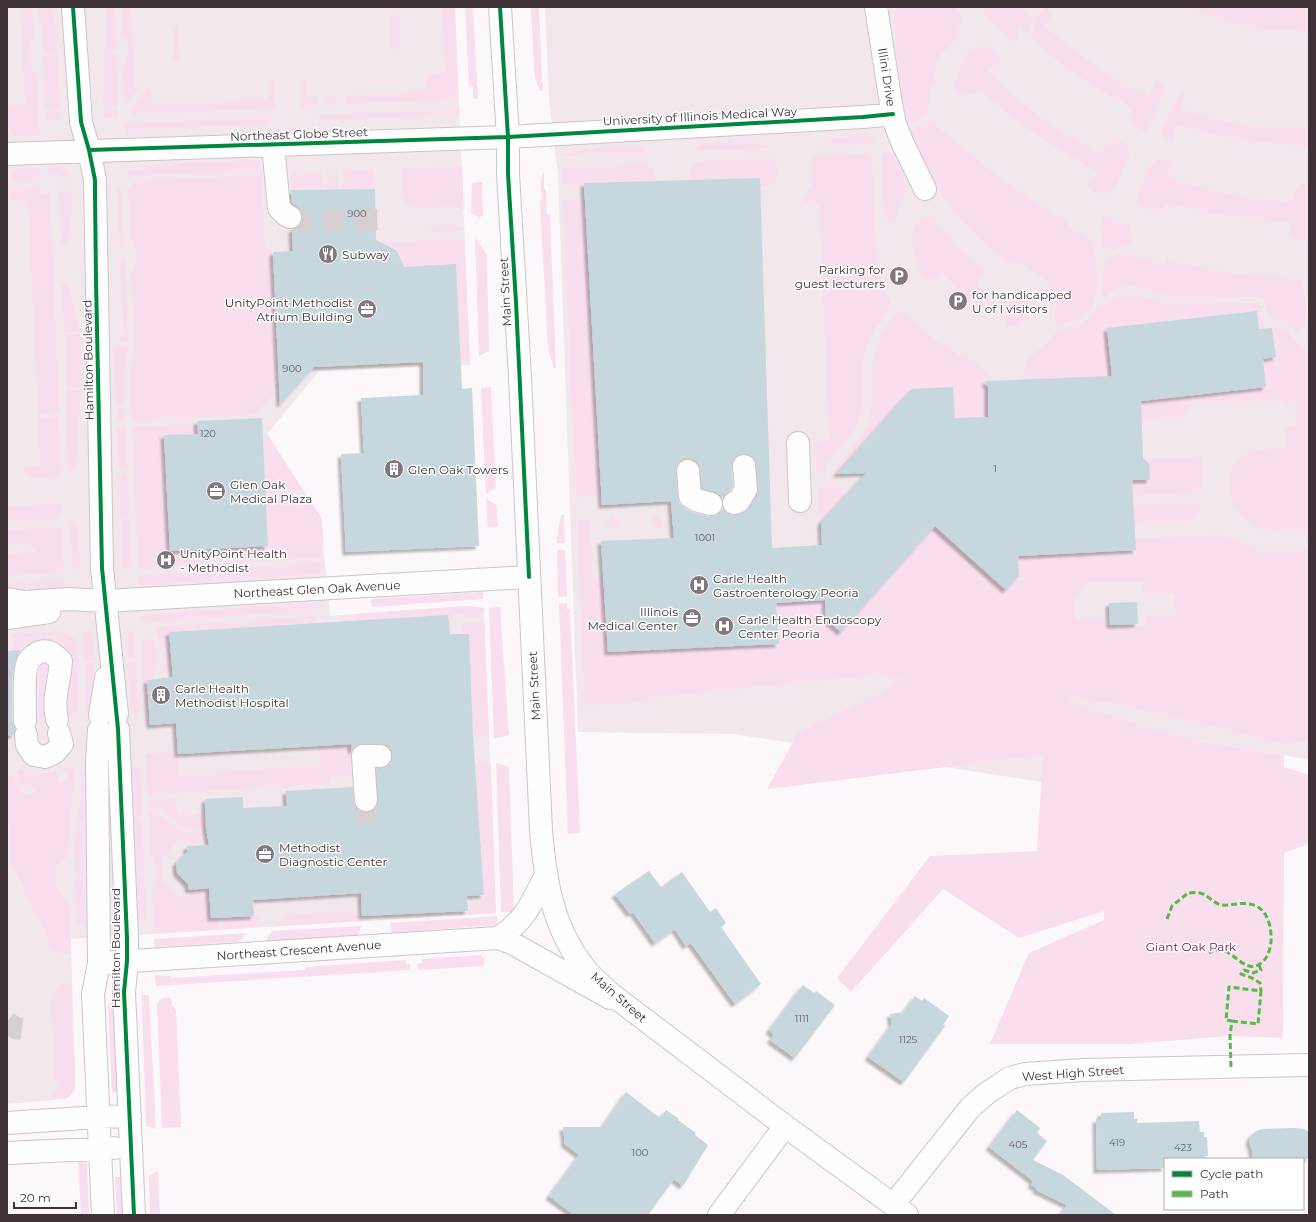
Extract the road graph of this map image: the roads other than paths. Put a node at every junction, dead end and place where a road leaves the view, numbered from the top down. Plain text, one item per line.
1 (73, 7) edge
2 (500, 7) edge
3 (876, 7) edge
4 (893, 114) junction
5 (508, 137) junction
6 (273, 145) junction
7 (89, 150) junction
8 (7, 154) edge
9 (925, 189) dead end
10 (290, 217) tunnel mouth
11 (798, 443) dead end
12 (744, 466) dead end
13 (688, 471) dead end
14 (800, 501) dead end
15 (734, 503) dead end
16 (711, 504) dead end
17 (529, 577) junction
18 (7, 599) edge
19 (105, 601) junction
20 (7, 618) edge
21 (109, 722) junction
22 (26, 728) joint
23 (380, 756) dead end
24 (366, 800) tunnel mouth
25 (545, 877) junction
26 (498, 938) junction
27 (127, 961) junction
28 (99, 963) junction
29 (630, 1009) junction
30 (1309, 1065) edge
31 (130, 1116) junction
32 (98, 1117) junction
33 (7, 1123) edge
34 (785, 1126) junction
35 (100, 1148) junction
36 (131, 1148) junction
37 (7, 1153) edge
38 (900, 1210) edge
39 (103, 1215) edge
40 (134, 1215) edge
41 (719, 1215) edge

1 - 7 street, Hamilton Boulevard
2 - 5 street, Main Street
3 - 4 street, Illini Drive
4 - 5 street, University of Illinois Medical Way
4 - 9 street, Illini Drive
5 - 6 street, Northeast Globe Street
5 - 17 street, Main Street
6 - 7 street, Northeast Globe Street
6 - 10 street
7 - 8 street, Northeast Globe Street
7 - 19 street, Hamilton Boulevard
11 - 14 street
12 - 15 street
13 - 16 street
17 - 19 street, Northeast Glen Oak Avenue
17 - 25 street, Main Street
18 - 19 street, Northeast Glen Oak Avenue
19 - 20 street, Northeast Glen Oak Avenue
19 - 21 street, Hamilton Boulevard
21 - 27 street, Hamilton Boulevard
21 - 28 street, Hamilton Boulevard
22 - 22 street
23 - 24 street
25 - 26 street
25 - 29 street, Main Street
26 - 27 street, Northeast Crescent Avenue
26 - 29 street, Northeast Crescent Avenue
27 - 28 street, Northeast Crescent Avenue
27 - 31 street, Hamilton Boulevard
28 - 32 street, Hamilton Boulevard
29 - 34 street, Main Street
30 - 38 street, West High Street
31 - 32 street
31 - 36 street, Hamilton Boulevard
32 - 33 street
32 - 35 street, Hamilton Boulevard
34 - 38 street, Main Street
34 - 41 street
35 - 36 street
35 - 37 street
35 - 39 street, Hamilton Boulevard
36 - 40 street, Hamilton Boulevard

